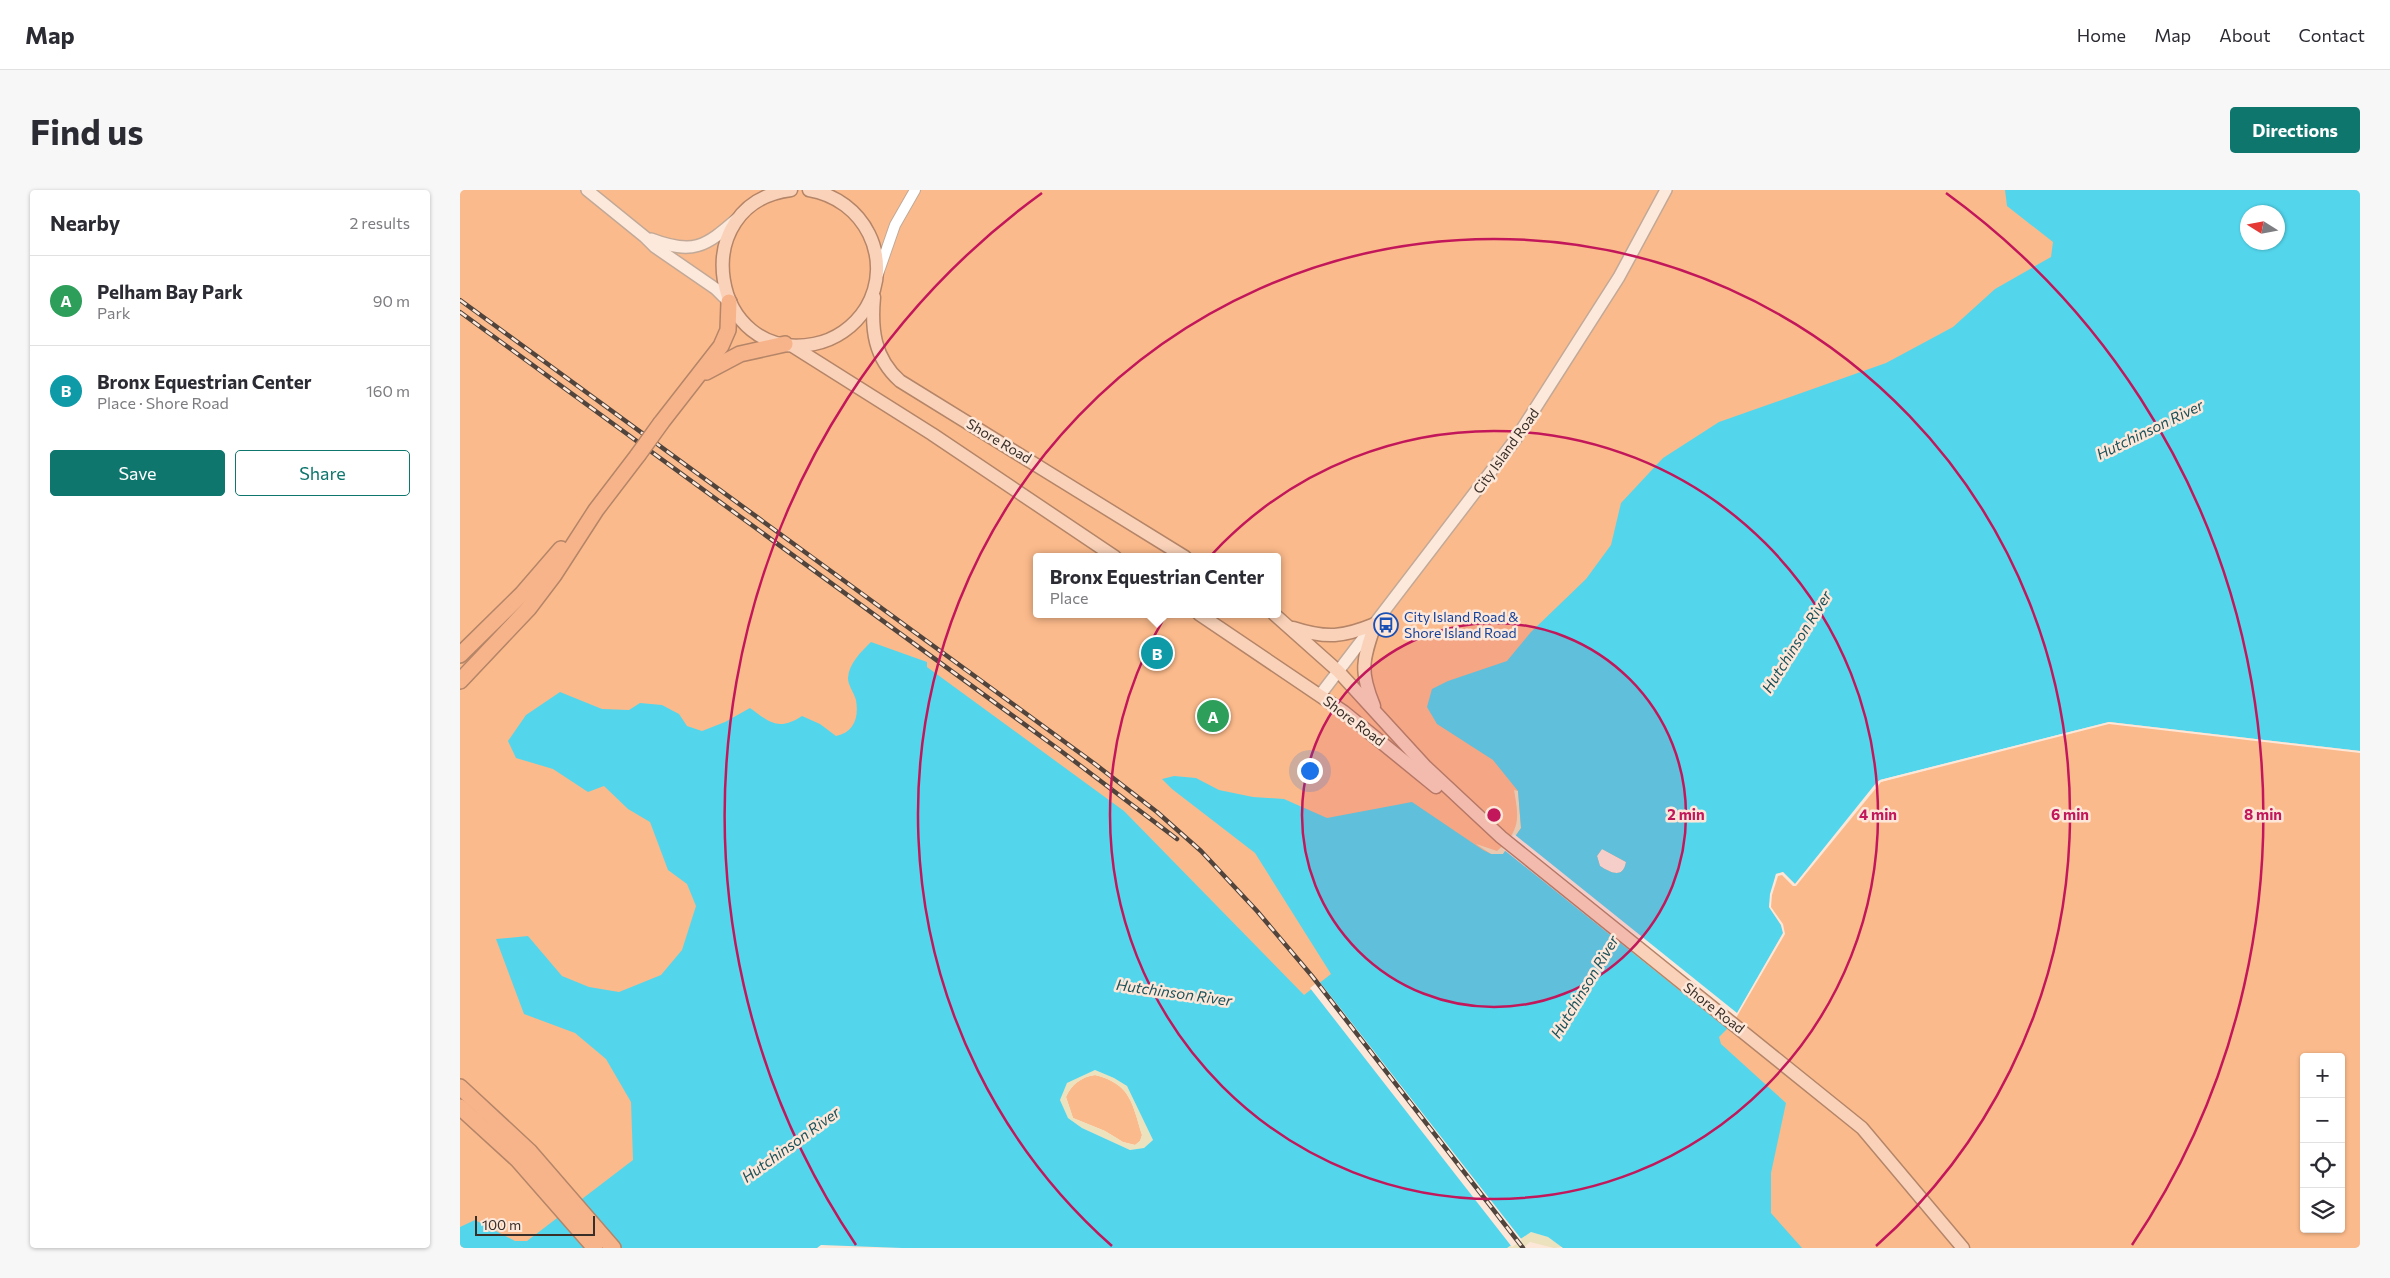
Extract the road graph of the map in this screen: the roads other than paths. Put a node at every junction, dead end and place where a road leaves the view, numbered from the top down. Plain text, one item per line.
1 (587, 190) edge
2 (791, 190) edge
3 (809, 190) edge
4 (915, 190) edge
5 (1666, 190) edge
6 (742, 214) junction
7 (645, 237) junction
8 (875, 283) junction
9 (729, 302) junction
10 (788, 345) junction
11 (693, 383) junction
12 (596, 510) junction
13 (1109, 553) edge
14 (1179, 553) edge
15 (1204, 618) edge
16 (1279, 618) edge
17 (1375, 624) junction
18 (1288, 626) junction
19 (460, 655) edge
20 (1338, 671) junction
21 (460, 681) edge
22 (1320, 695) junction
23 (1376, 713) junction
24 (1502, 837) junction
25 (460, 1088) edge
26 (460, 1107) edge
27 (460, 1120) edge
28 (497, 1139) junction
29 (523, 1155) junction
30 (1915, 1192) junction
31 (595, 1248) edge
32 (613, 1248) edge
33 (1952, 1248) edge
34 (1963, 1248) edge

1 - 7 main road
2 - 6 main road
3 - 8 main road, Shore Road
4 - 8 street
5 - 17 main road, City Island Road
6 - 7 main road
6 - 9 main road
7 - 9 main road
8 - 10 main road
8 - 14 main road, Shore Road
9 - 10 main road
9 - 11 highway
10 - 11 highway
10 - 13 main road
11 - 12 highway, bridge
12 - 19 highway
12 - 21 highway
15 - 22 main road, Shore Road
16 - 18 main road, Shore Road
17 - 18 main road
17 - 20 main road, City Island Road
17 - 23 main road
18 - 20 main road, Shore Road
20 - 22 main road, City Island Road
20 - 23 main road, Shore Road
22 - 24 main road, Shore Road
23 - 24 main road, Shore Road
24 - 30 main road, Shore Road
25 - 29 highway
26 - 28 highway
27 - 28 highway
28 - 29 highway
29 - 31 highway
29 - 32 highway
30 - 33 main road, Shore Road
30 - 34 main road, Shore Road

